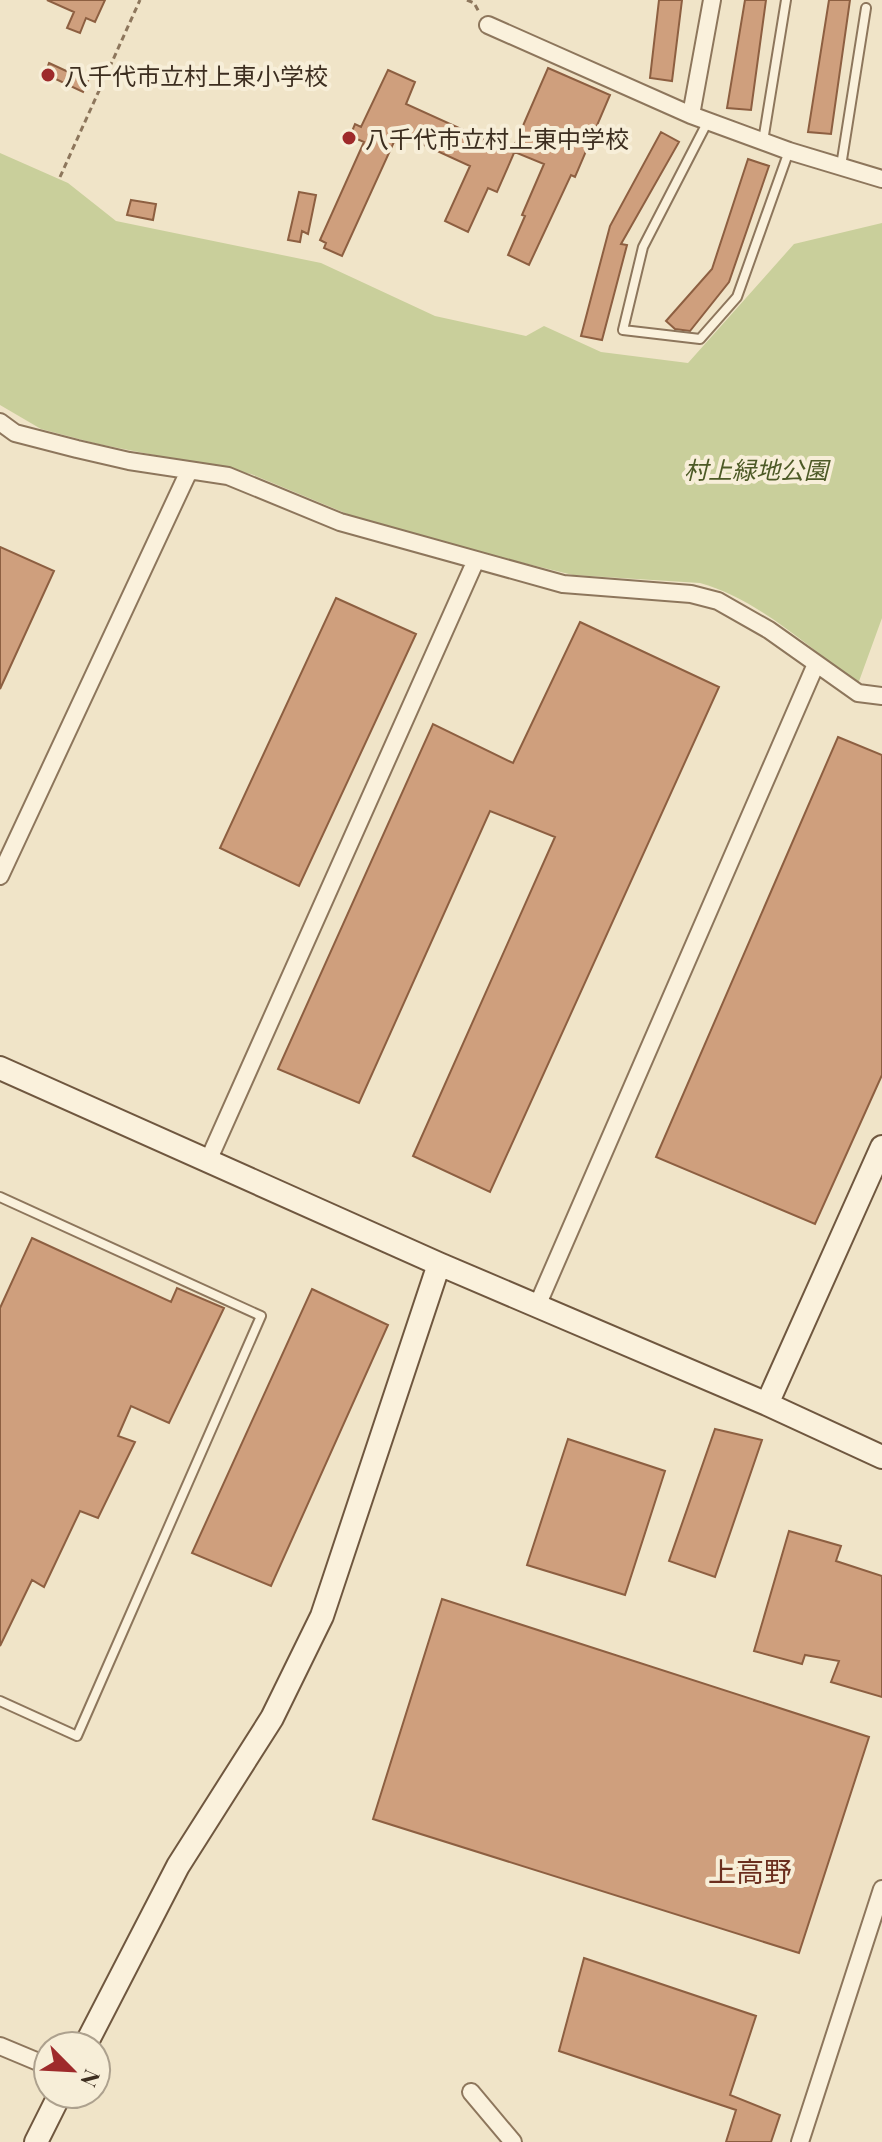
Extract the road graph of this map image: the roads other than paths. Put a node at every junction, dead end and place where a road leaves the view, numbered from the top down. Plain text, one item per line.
1 (712, 0) edge
2 (786, 0) edge
3 (866, 8) dead end
4 (488, 25) dead end
5 (691, 115) junction
6 (708, 121) junction
7 (763, 142) junction
8 (789, 151) junction
9 (841, 167) junction
10 (882, 179) edge
11 (0, 422) edge
12 (189, 471) junction
13 (476, 560) junction
14 (816, 664) junction
15 (882, 696) edge
16 (0, 876) edge
17 (0, 1068) edge
18 (882, 1147) edge
19 (208, 1161) junction
20 (0, 1197) edge
21 (439, 1264) junction
22 (537, 1306) junction
23 (767, 1404) junction
24 (882, 1457) edge
25 (0, 1701) edge
26 (882, 1889) edge
27 (93, 2030) edge
28 (0, 2046) edge
29 (32, 2059) edge
30 (471, 2092) dead end
31 (52, 2110) edge
32 (36, 2142) edge
33 (513, 2142) edge
34 (800, 2142) edge

1 - 5 street
2 - 7 lane
3 - 9 lane
4 - 5 street
5 - 6 street
6 - 7 street
6 - 8 lane
7 - 8 street
8 - 9 street
9 - 10 street
11 - 12 street
12 - 13 street
12 - 16 street
13 - 14 street
13 - 19 street
14 - 15 street
14 - 22 street
17 - 19 street
18 - 23 street
19 - 21 street
20 - 25 lane
21 - 22 street
21 - 27 street
22 - 23 street
23 - 24 street
26 - 34 street
28 - 29 street
30 - 33 street
31 - 32 street

